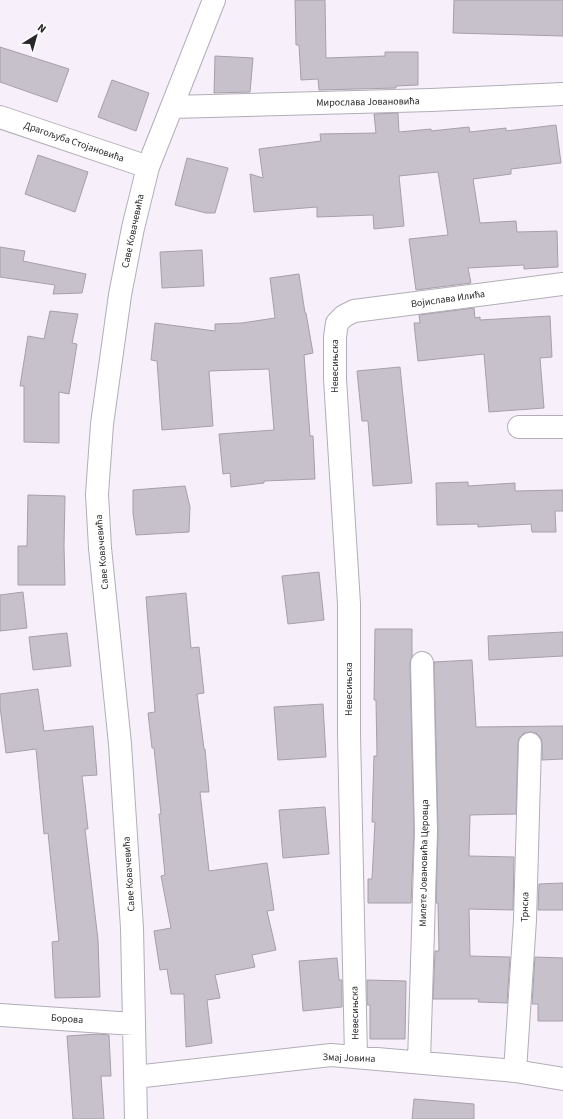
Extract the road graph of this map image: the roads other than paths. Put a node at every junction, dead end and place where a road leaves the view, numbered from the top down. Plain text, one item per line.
1 (214, 0) edge
2 (563, 94) edge
3 (172, 107) junction
4 (0, 117) edge
5 (148, 167) junction
6 (563, 284) edge
7 (337, 323) joint
8 (519, 427) dead end
9 (563, 427) edge
10 (422, 663) dead end
11 (530, 744) dead end
12 (0, 1014) edge
13 (134, 1024) junction
14 (356, 1057) junction
15 (419, 1062) junction
16 (515, 1071) junction
17 (135, 1077) junction
18 (563, 1079) edge
19 (136, 1119) edge

1 - 3 street, Саве Ковачевића
2 - 3 street, Мирослава Јовановића
3 - 5 street, Саве Ковачевића
4 - 5 street, Драгољуба Стојановића
5 - 13 street, Саве Ковачевића
6 - 7 street, Војислава Илића
7 - 14 street, Невесињска
8 - 9 street
10 - 15 street, Милете Јовановића Церовца
11 - 16 street, Трнска
12 - 13 street, Борова
13 - 17 street, Саве Ковачевића
14 - 15 street, Змај Јовина
14 - 17 street, Змај Јовина
15 - 16 street, Змај Јовина
16 - 18 street, Змај Јовина
17 - 19 street, Саве Ковачевића

